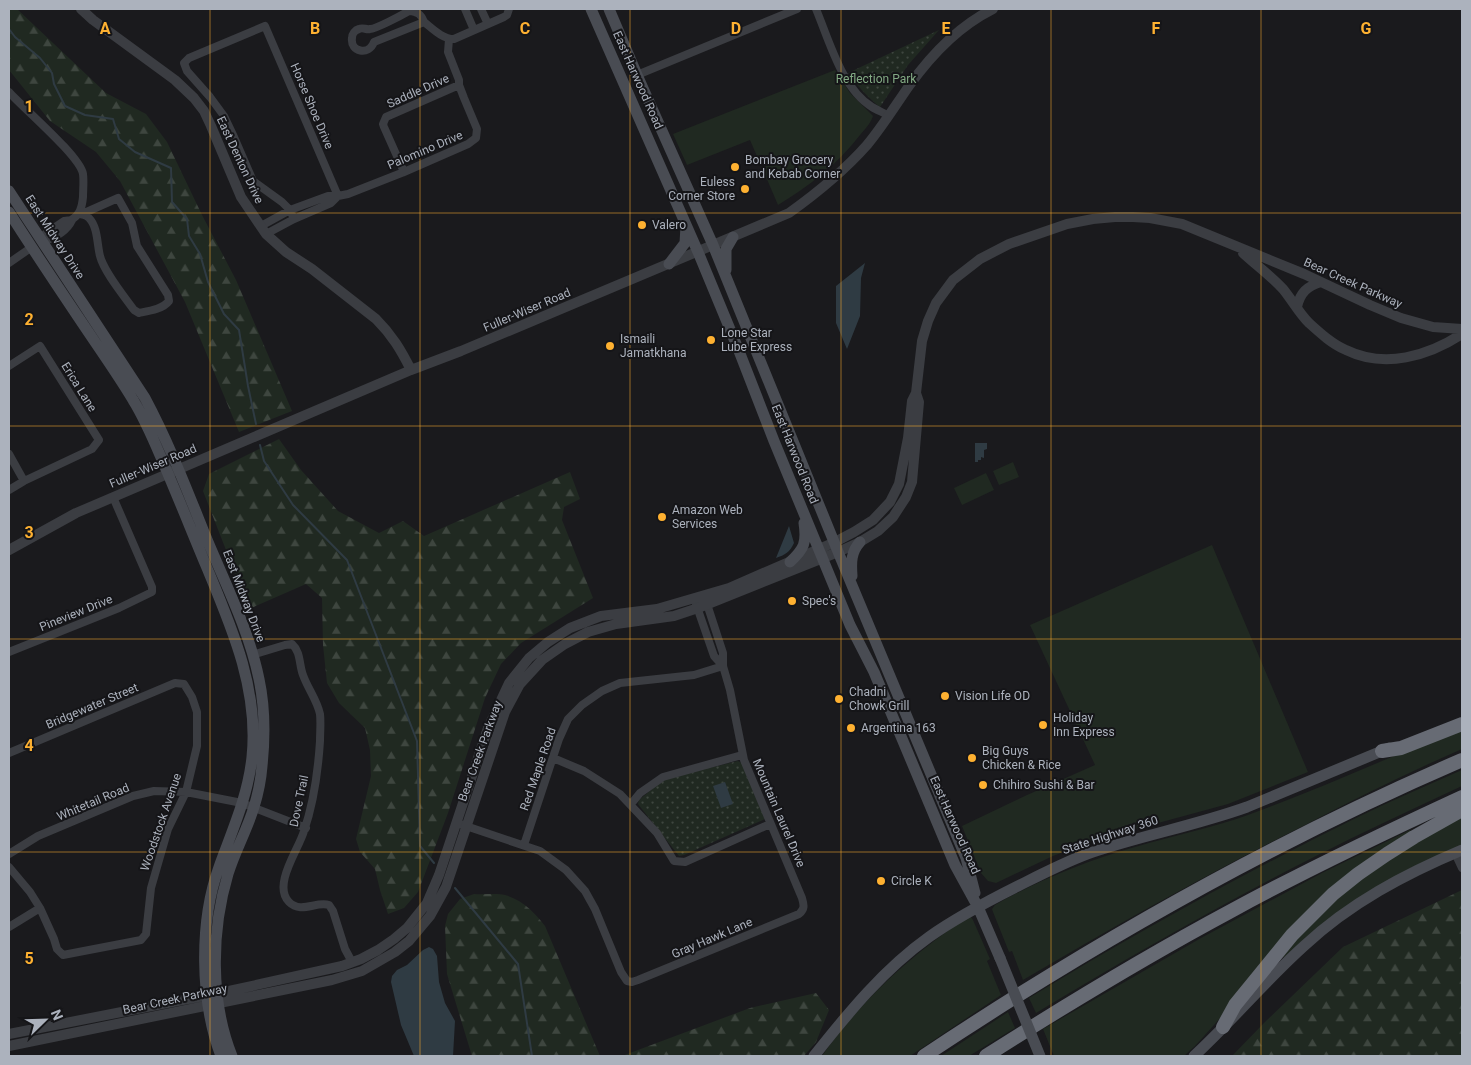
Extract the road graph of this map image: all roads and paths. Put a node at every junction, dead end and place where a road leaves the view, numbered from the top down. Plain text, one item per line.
1 (81, 9) edge
2 (465, 9) edge
3 (481, 9) edge
4 (509, 9) edge
5 (591, 9) edge
6 (609, 9) edge
7 (797, 9) edge
8 (816, 9) edge
9 (993, 9) edge
10 (424, 22) junction
11 (488, 24) junction
12 (474, 30) junction
13 (449, 39) junction
14 (637, 76) junction
15 (459, 85) junction
16 (9, 92) edge
17 (889, 116) junction
18 (404, 172) junction
19 (9, 191) edge
20 (338, 196) junction
21 (290, 210) junction
22 (9, 212) edge
23 (80, 214) junction
24 (294, 219) junction
25 (686, 225) junction
26 (263, 230) junction
27 (733, 237) junction
28 (37, 245) junction
29 (713, 246) junction
30 (1237, 247) junction
31 (698, 252) junction
32 (9, 263) edge
33 (669, 264) junction
34 (727, 279) junction
35 (1321, 282) junction
36 (1297, 307) junction
37 (1462, 329) edge
38 (1462, 334) edge
39 (754, 346) junction
40 (739, 351) junction
41 (9, 366) edge
42 (411, 370) junction
43 (916, 393) junction
44 (9, 454) edge
45 (173, 471) junction
46 (24, 481) junction
47 (9, 490) edge
48 (796, 495) junction
49 (113, 497) junction
50 (860, 542) junction
51 (836, 547) junction
52 (9, 550) edge
53 (820, 554) junction
54 (790, 562) junction
55 (852, 585) junction
56 (701, 602) junction
57 (9, 652) edge
58 (252, 655) junction
59 (723, 666) junction
60 (184, 684) joint
61 (1462, 718) edge
62 (1462, 724) edge
63 (915, 735) junction
64 (903, 740) junction
65 (1382, 751) junction
66 (9, 753) edge
67 (742, 755) junction
68 (553, 758) junction
69 (1462, 760) edge
70 (186, 792) junction
71 (1462, 797) edge
72 (242, 803) junction
73 (631, 804) junction
74 (254, 807) junction
75 (1462, 810) edge
76 (462, 824) junction
77 (770, 824) junction
78 (306, 828) junction
79 (524, 845) junction
80 (1459, 852) edge
81 (9, 854) edge
82 (9, 867) edge
83 (1462, 868) edge
84 (978, 907) junction
85 (40, 908) junction
86 (803, 910) joint
87 (9, 927) edge
88 (352, 962) junction
89 (213, 999) junction
90 (1223, 1027) junction
91 (9, 1034) edge
92 (9, 1046) edge
93 (221, 1056) edge
94 (232, 1056) edge
95 (814, 1056) edge
96 (924, 1056) edge
97 (986, 1056) edge
98 (1040, 1056) edge
99 (1194, 1056) edge

1 - 26 street, East Denton Drive
2 - 12 street
3 - 11 street
4 - 11 street
5 - 25 main road, East Harwood Road
6 - 14 main road, East Harwood Road
7 - 14 street
8 - 17 street
9 - 17 street, Fuller-Wiser Road
10 - 10 street
10 - 13 street
11 - 12 street
12 - 13 street
13 - 15 street, Palomino Drive
14 - 29 main road, East Harwood Road
15 - 18 street, Palomino Drive
15 - 18 street, Saddle Drive
16 - 23 street
17 - 27 street, Fuller-Wiser Road
18 - 20 street, Palomino Drive
19 - 28 main road, East Midway Drive
20 - 21 street, Palomino Drive
20 - 21 street, Horse Shoe Drive
20 - 24 street, Palomino Drive
21 - 24 street
21 - 26 street, Palomino Drive
22 - 28 main road, East Midway Drive
23 - 23 street
23 - 28 street
24 - 26 street, Palomino Drive
25 - 31 main road, East Harwood Road
25 - 33 main road
26 - 42 street, East Denton Drive
27 - 29 street, Fuller-Wiser Road
27 - 34 main road
28 - 32 street
28 - 45 main road, East Midway Drive
29 - 31 street, Fuller-Wiser Road
29 - 34 main road, East Harwood Road
30 - 35 street, Bear Creek Parkway
30 - 36 street, Bear Creek Parkway
30 - 43 street, Bear Creek Parkway
31 - 33 street, Fuller-Wiser Road
31 - 40 main road, East Harwood Road
33 - 42 street, Fuller-Wiser Road
34 - 39 main road, East Harwood Road
35 - 36 street
35 - 37 street, Bear Creek Parkway
36 - 38 street, Bear Creek Parkway
39 - 40 main road
39 - 51 main road, East Harwood Road
40 - 48 main road, East Harwood Road
41 - 46 street, Erica Lane
42 - 45 street, Fuller-Wiser Road
43 - 50 street, Bear Creek Parkway
43 - 51 street, Bear Creek Parkway
44 - 46 street
45 - 49 street, Fuller-Wiser Road
45 - 58 main road, East Midway Drive
45 - 72 main road, East Midway Drive
46 - 47 street
48 - 53 main road, East Harwood Road
48 - 54 main road
49 - 52 street, Fuller-Wiser Road
49 - 57 street, Pineview Drive
50 - 51 street, Bear Creek Parkway
50 - 55 main road
51 - 53 street, Bear Creek Parkway
51 - 55 main road, East Harwood Road
53 - 54 street, Bear Creek Parkway
53 - 56 street, Bear Creek Parkway
53 - 64 main road, East Harwood Road
54 - 56 street, Bear Creek Parkway
55 - 63 main road, East Harwood Road
56 - 59 street, Mountain Laurel Drive
56 - 76 street, Bear Creek Parkway
58 - 74 main road, East Midway Drive
58 - 78 street, Dove Trail
59 - 67 street, Mountain Laurel Drive
59 - 68 street, Red Maple Road
60 - 66 street, Bridgewater Street
60 - 70 street, Woodstock Avenue
61 - 65 main road, State Highway 360
62 - 65 highway
63 - 64 main road
63 - 84 main road, East Harwood Road
64 - 84 main road, East Harwood Road
65 - 84 main road, State Highway 360
67 - 73 street
67 - 77 street, Mountain Laurel Drive
68 - 73 street
68 - 79 street, Red Maple Road
69 - 96 highway
70 - 72 street, Whitetail Road
70 - 81 street, Whitetail Road
70 - 85 street, Woodstock Avenue
71 - 97 highway
72 - 74 street, Whitetail Road
72 - 89 main road, East Midway Drive
73 - 77 street
74 - 78 street, Whitetail Road
74 - 89 main road, East Midway Drive
75 - 90 highway
76 - 79 street
76 - 88 street, Bear Creek Parkway
76 - 89 street, Bear Creek Parkway
77 - 86 street, Mountain Laurel Drive
78 - 88 street, Dove Trail
79 - 86 street, Gray Hawk Lane
80 - 83 street
80 - 90 main road
82 - 85 street
84 - 95 main road, State Highway 360
84 - 98 main road, East Harwood Road, bridge
85 - 87 street
88 - 89 street, Bear Creek Parkway
89 - 91 street, Bear Creek Parkway
89 - 92 street, Bear Creek Parkway
89 - 93 main road, East Midway Drive
89 - 94 main road, East Midway Drive
90 - 99 main road

